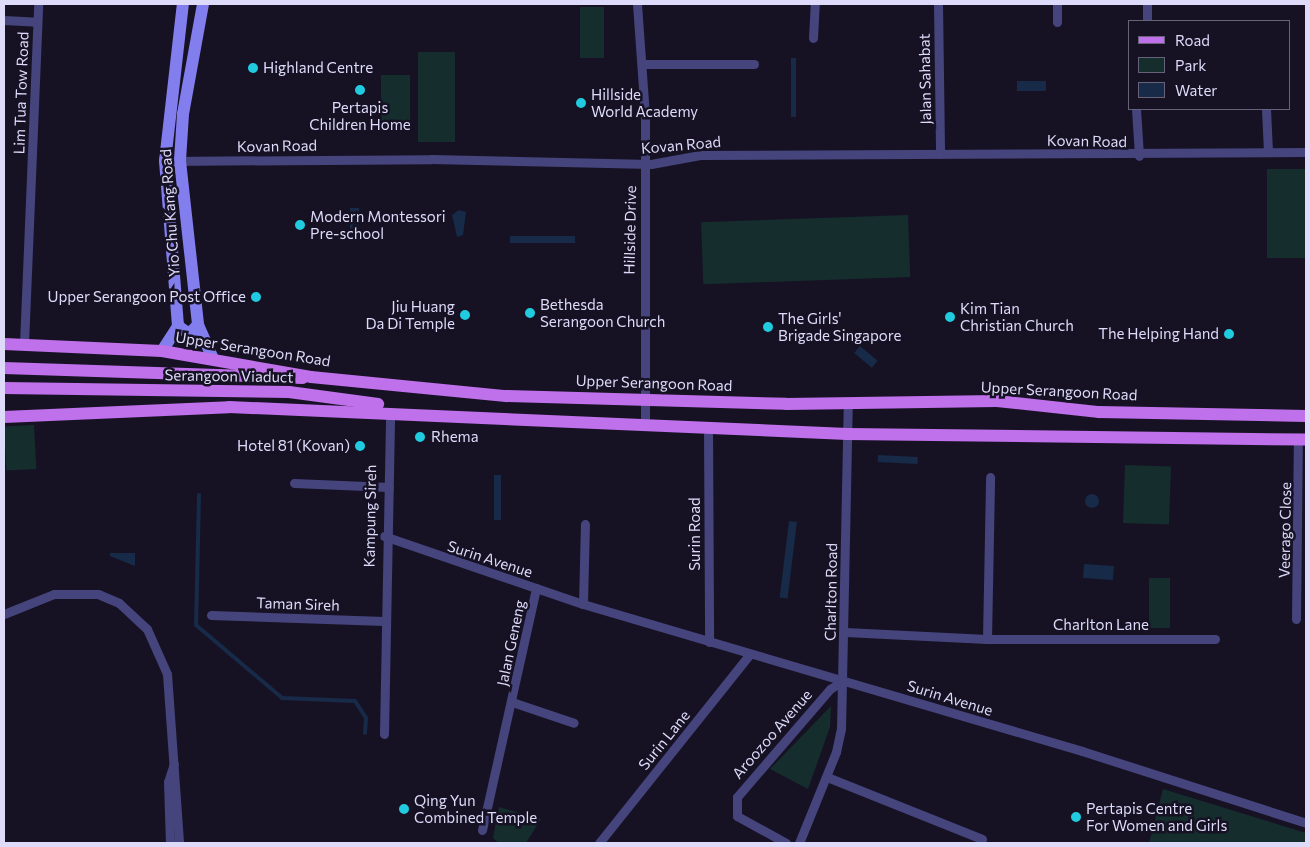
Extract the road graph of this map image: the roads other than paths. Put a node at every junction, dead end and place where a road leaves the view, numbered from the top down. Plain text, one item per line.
1 (38, 4) edge
2 (183, 4) edge
3 (203, 4) edge
4 (637, 4) edge
5 (815, 4) edge
6 (938, 4) edge
7 (1056, 4) edge
8 (1147, 4) edge
9 (4, 20) edge
10 (1148, 20) edge
11 (37, 22) junction
12 (1057, 22) dead end
13 (814, 38) dead end
14 (642, 64) junction
15 (754, 64) dead end
16 (1136, 110) edge
17 (1266, 110) edge
18 (1268, 152) junction
19 (1306, 152) edge
20 (940, 154) junction
21 (1139, 156) junction
22 (180, 160) junction
23 (165, 161) junction
24 (645, 164) junction
25 (198, 325) junction
26 (178, 326) junction
27 (4, 344) edge
28 (24, 344) junction
29 (162, 351) junction
30 (213, 358) junction
31 (4, 368) edge
32 (311, 377) junction
33 (4, 388) edge
34 (645, 396) junction
35 (848, 404) junction
36 (387, 412) junction
37 (453, 415) junction
38 (1306, 416) edge
39 (4, 417) edge
40 (645, 424) junction
41 (708, 426) junction
42 (847, 434) junction
43 (1302, 440) edge
44 (990, 477) dead end
45 (294, 483) dead end
46 (387, 487) junction
47 (585, 524) dead end
48 (386, 538) junction
49 (536, 588) junction
50 (583, 604) junction
51 (4, 614) edge
52 (211, 615) dead end
53 (1296, 619) dead end
54 (384, 621) junction
55 (845, 632) junction
56 (987, 639) junction
57 (1215, 640) dead end
58 (709, 642) junction
59 (750, 654) junction
60 (843, 681) junction
61 (512, 702) junction
62 (574, 723) dead end
63 (384, 734) dead end
64 (174, 764) junction
65 (827, 777) junction
66 (1306, 823) edge
67 (482, 830) dead end
68 (982, 839) dead end
69 (170, 843) edge
70 (179, 843) edge
71 (599, 843) edge
72 (786, 843) edge
73 (798, 843) edge

1 - 11 street, Lim Tua Tow Road
2 - 23 main road, Yio Chu Kang Road
3 - 22 main road, Yio Chu Kang Road
4 - 14 street, Hillside Drive
5 - 13 street
6 - 20 street, Jalan Sahabat
7 - 12 street
8 - 10 street
9 - 11 street, Lim Tua Tow Road
11 - 28 street, Lim Tua Tow Road
14 - 15 street
14 - 24 street, Hillside Drive
16 - 21 street, Kovan Road
17 - 18 street
18 - 19 street, Kovan Road
18 - 21 street, Kovan Road
20 - 21 street, Kovan Road
20 - 24 street, Kovan Road
22 - 23 street, Kovan Road
22 - 24 street, Kovan Road
22 - 25 main road, Yio Chu Kang Road
23 - 26 main road, Yio Chu Kang Road
24 - 34 street, Hillside Drive
25 - 26 main road
25 - 30 main road, Yio Chu Kang Road
26 - 29 main road
27 - 28 main road, Upper Serangoon Road
28 - 29 main road, Upper Serangoon Road
29 - 30 main road, Upper Serangoon Road
30 - 32 main road, Upper Serangoon Road
31 - 32 main road, Serangoon Viaduct
32 - 34 main road, Upper Serangoon Road
33 - 37 main road, Serangoon Viaduct
34 - 35 main road, Upper Serangoon Road
34 - 40 street, Hillside Drive
35 - 38 main road, Upper Serangoon Road
35 - 42 street, Charlton Road
36 - 37 main road
36 - 39 main road
36 - 46 street, Kampung Sireh
37 - 40 main road
40 - 41 main road
41 - 42 main road
41 - 58 street, Surin Road
42 - 43 main road
42 - 55 street, Charlton Road
43 - 53 street, Veerago Close
44 - 56 street
45 - 46 street
46 - 48 street, Kampung Sireh
47 - 50 street
48 - 49 street, Surin Avenue
48 - 54 street, Kampung Sireh
49 - 50 street, Surin Avenue
49 - 61 street, Jalan Geneng
50 - 58 street, Surin Avenue
51 - 64 street
52 - 54 street, Taman Sireh
54 - 63 street, Kampung Sireh
55 - 56 street, Charlton Lane
55 - 60 street, Charlton Road
56 - 57 street, Charlton Lane
58 - 59 street, Surin Avenue
59 - 60 street, Surin Avenue
59 - 71 street, Surin Lane
60 - 65 street, Charlton Road
60 - 66 street, Surin Avenue
60 - 72 street, Aroozoo Avenue
61 - 62 street, Jalan Geneng
61 - 67 street, Jalan Geneng
64 - 69 street
64 - 70 street
65 - 68 street
65 - 73 street, Charlton Road

